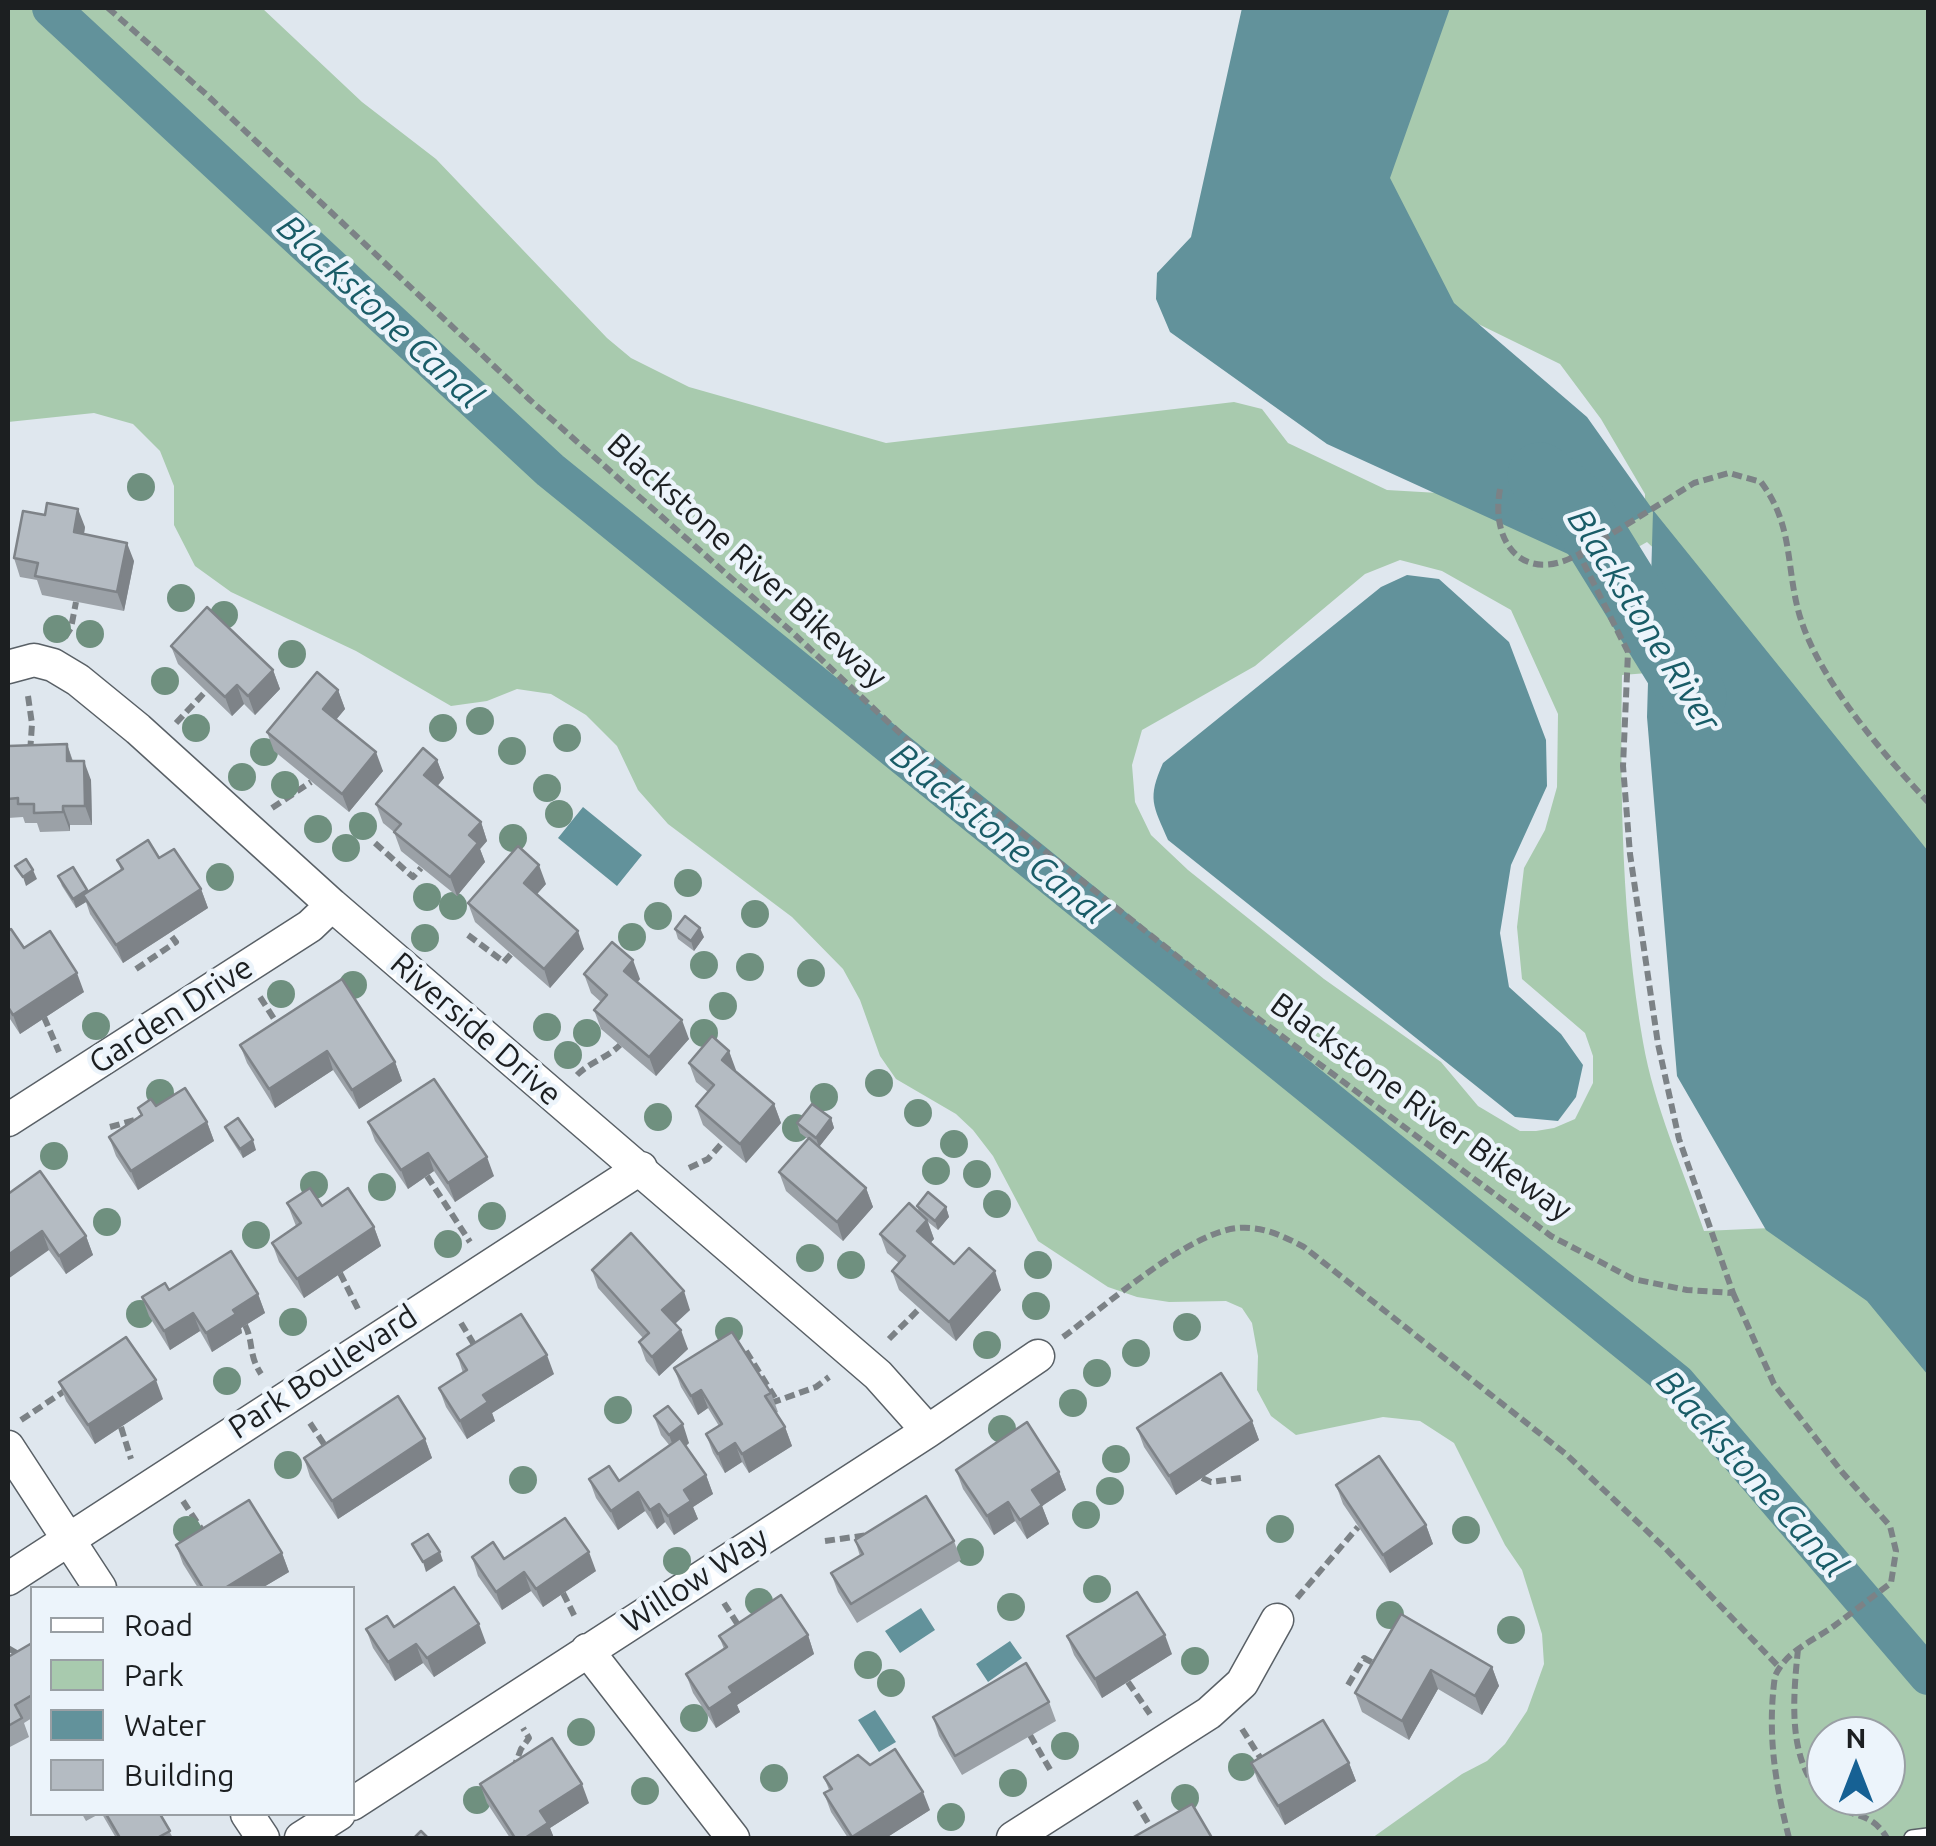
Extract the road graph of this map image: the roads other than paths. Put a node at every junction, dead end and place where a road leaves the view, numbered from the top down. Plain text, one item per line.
1 (18, 664) edge
2 (332, 904) junction
3 (8, 1120) edge
4 (640, 1168) junction
5 (1038, 1356) road end
6 (928, 1431) junction
7 (8, 1447) edge
8 (68, 1540) junction
9 (8, 1579) edge
10 (99, 1586) edge
11 (1277, 1620) road end
12 (586, 1650) junction
13 (355, 1802) edge
14 (248, 1816) edge
15 (336, 1816) edge
16 (1928, 1836) edge
17 (263, 1838) edge
18 (301, 1838) edge
19 (733, 1838) edge
20 (1013, 1838) edge
21 (1912, 1838) edge

1 - 2 street, Riverside Drive
2 - 3 street, Garden Drive
2 - 4 street, Riverside Drive
4 - 6 street, Riverside Drive
4 - 8 street, Park Boulevard
5 - 6 street, Willow Way
6 - 12 street, Willow Way
7 - 8 street
8 - 9 street, Park Boulevard
8 - 10 street
11 - 20 street
12 - 13 street, Willow Way
12 - 19 street
14 - 17 street
15 - 18 street
16 - 21 lane

